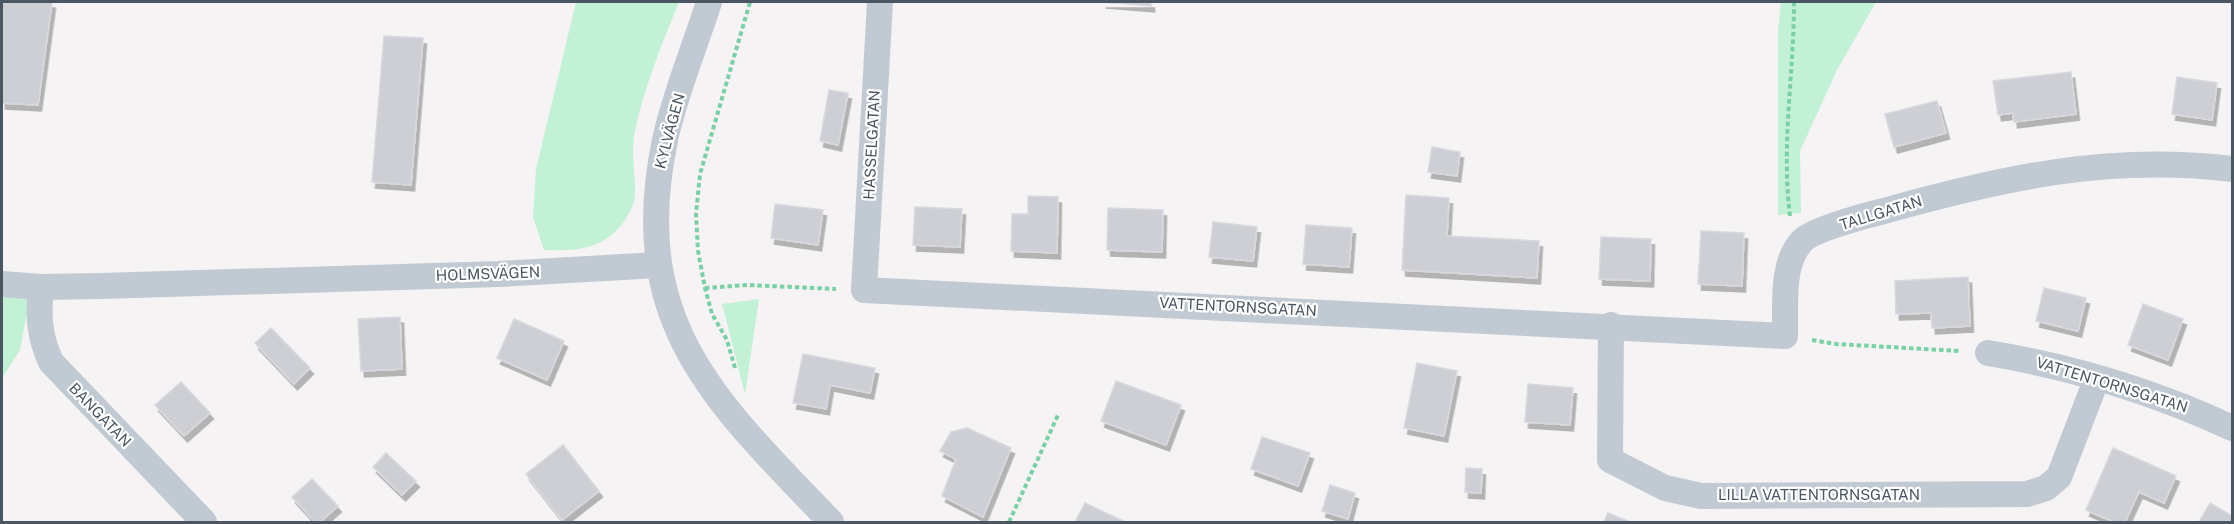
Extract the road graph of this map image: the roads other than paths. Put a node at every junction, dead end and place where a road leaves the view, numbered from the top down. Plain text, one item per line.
1 (709, 2) edge
2 (880, 2) edge
3 (2232, 169) edge
4 (658, 265) junction
5 (2, 284) edge
6 (40, 287) junction
7 (864, 290) joint
8 (1611, 325) junction
9 (1988, 353) road end
10 (2097, 378) junction
11 (2232, 428) edge
12 (204, 522) edge
13 (831, 522) edge

1 - 4 street, KYLVÄGEN
2 - 7 street, HASSELGATAN
3 - 8 street, TALLGATAN
4 - 6 street, HOLMSVÄGEN
4 - 13 street
5 - 6 street, HOLMSVÄGEN
6 - 12 street, BANGATAN
7 - 8 street, VATTENTORNSGATAN
8 - 10 street, LILLA VATTENTORNSGATAN
9 - 10 street, VATTENTORNSGATAN
10 - 11 street, VATTENTORNSGATAN

